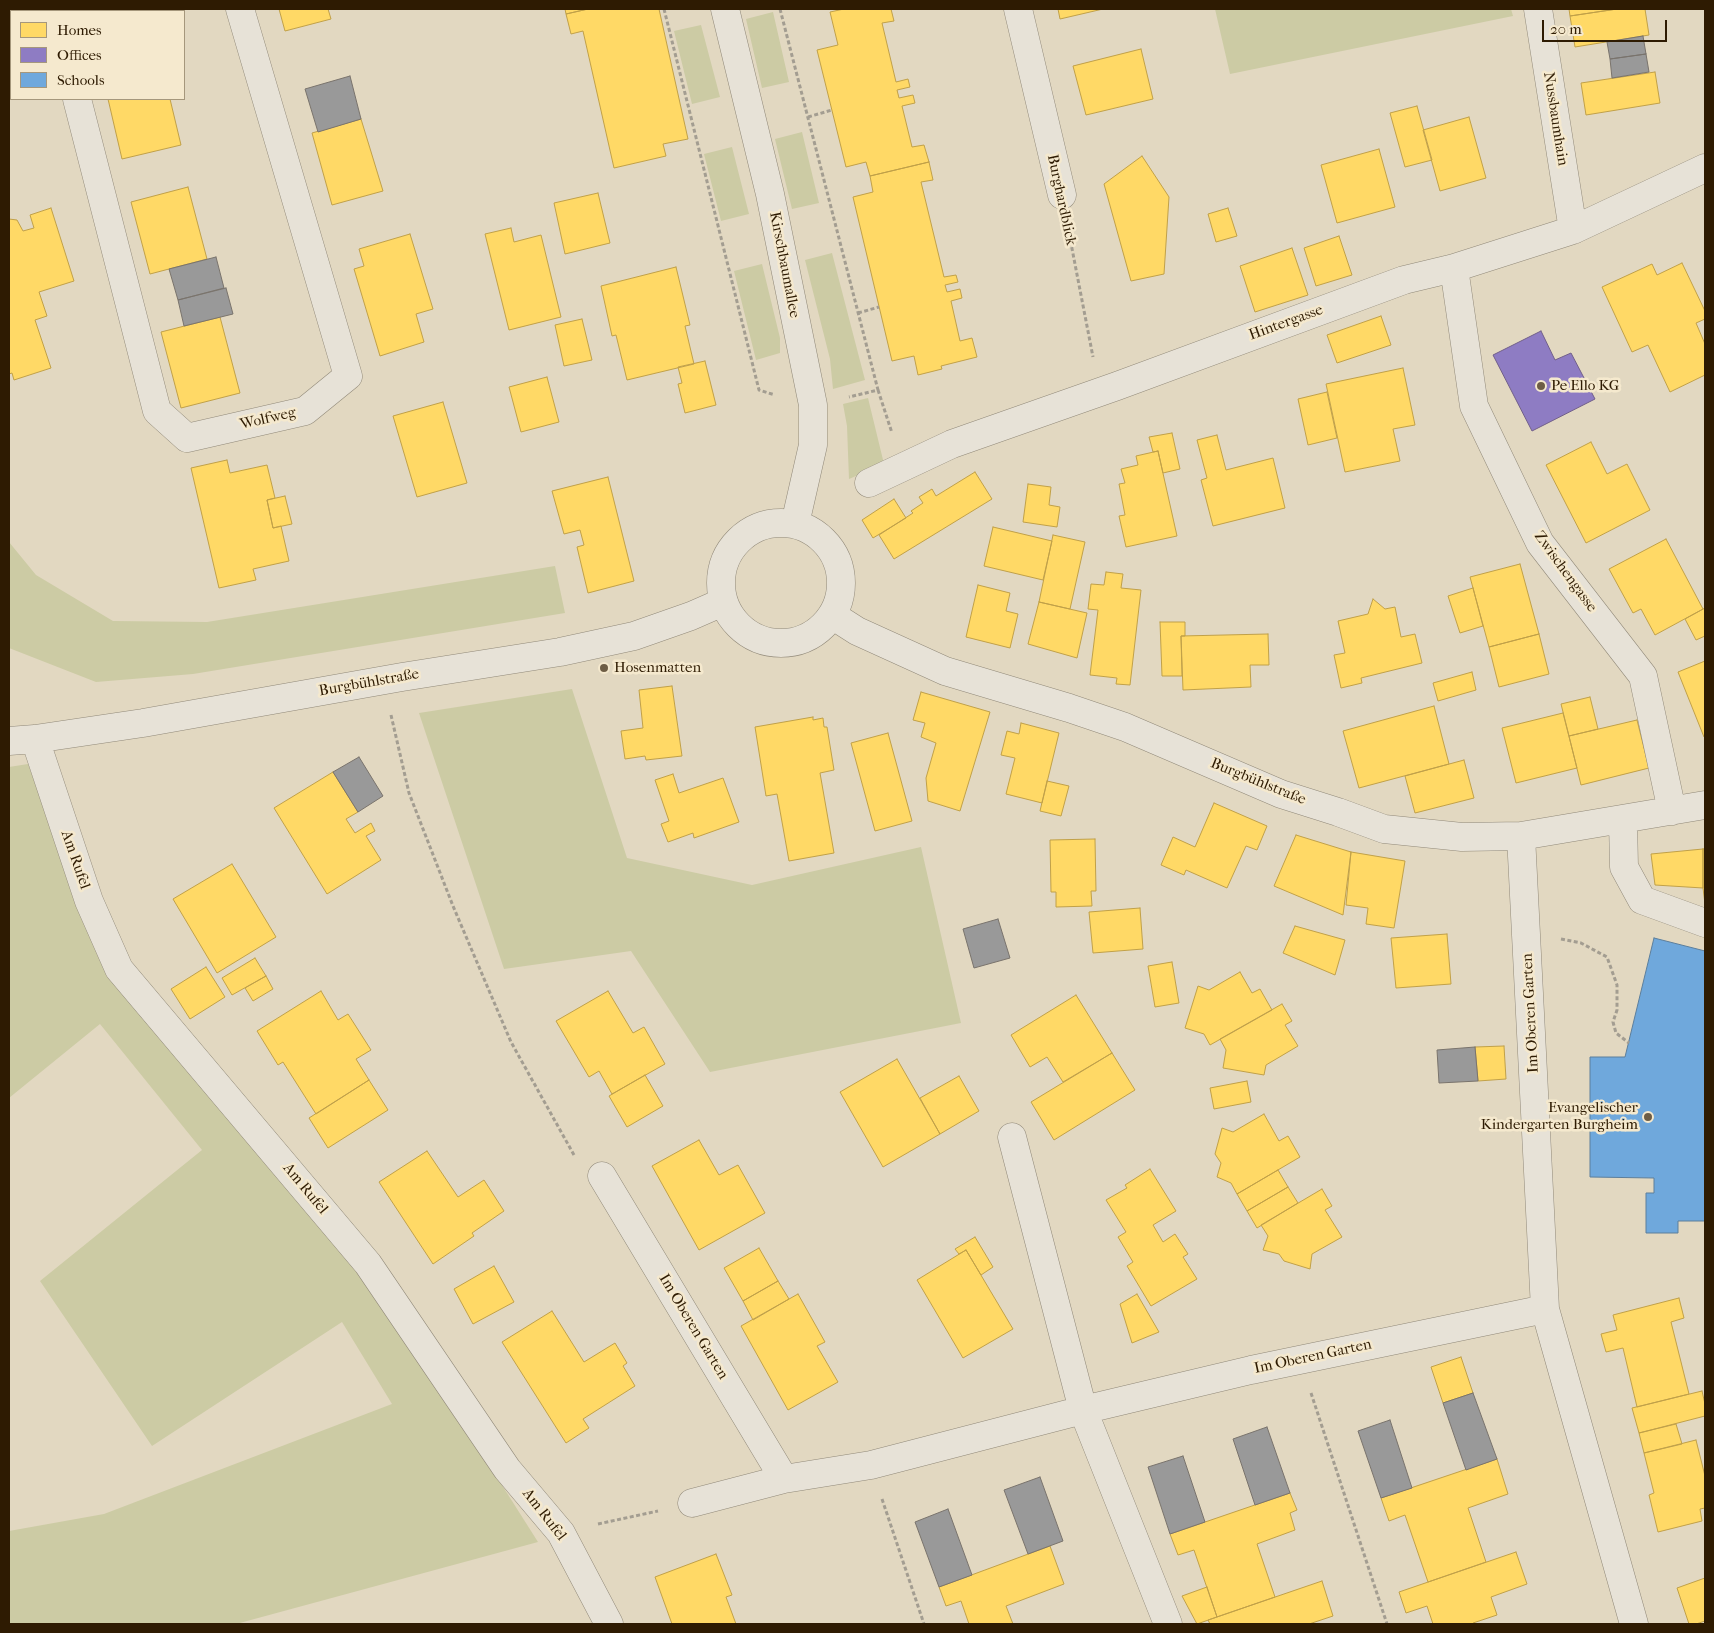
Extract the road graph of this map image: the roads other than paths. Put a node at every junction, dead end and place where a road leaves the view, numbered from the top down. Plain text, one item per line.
1 (240, 9) edge
2 (725, 9) edge
3 (1018, 9) edge
4 (1538, 9) edge
5 (77, 100) edge
6 (1705, 168) edge
7 (1062, 195) road end
8 (1573, 230) junction
9 (1454, 268) junction
10 (869, 483) dead end
11 (795, 524) junction
12 (723, 602) junction
13 (832, 615) junction
14 (22, 740) edge
15 (1705, 805) edge
16 (1672, 811) junction
17 (1623, 820) junction
18 (1521, 836) junction
19 (1705, 923) edge
20 (1012, 1137) dead end
21 (602, 1176) road end
22 (1545, 1309) junction
23 (1083, 1410) junction
24 (784, 1479) junction
25 (692, 1503) road end
26 (610, 1624) edge
27 (1168, 1624) edge
28 (1634, 1624) edge

1 - 5 street, Wolfweg
2 - 11 street, Kirschbaumallee
3 - 7 street, Burghardblick
4 - 8 street, Nussbaumhain
6 - 8 street, Hintergasse
8 - 9 street, Hintergasse
9 - 10 street, Hintergasse
9 - 16 street, Zwischengasse
11 - 12 street
11 - 13 street
12 - 13 street
12 - 14 street, Burgbühlstraße
13 - 18 street, Burgbühlstraße
14 - 26 street, Am Rufel
15 - 16 street, Burgbühlstraße
16 - 17 street, Burgbühlstraße
17 - 18 street, Burgbühlstraße
17 - 19 street
18 - 22 street, Im Oberen Garten
20 - 23 street
21 - 24 street, Im Oberen Garten
22 - 23 street, Im Oberen Garten
22 - 28 street, Im Oberen Garten
23 - 24 street, Im Oberen Garten
23 - 27 street
24 - 25 street, Im Oberen Garten

